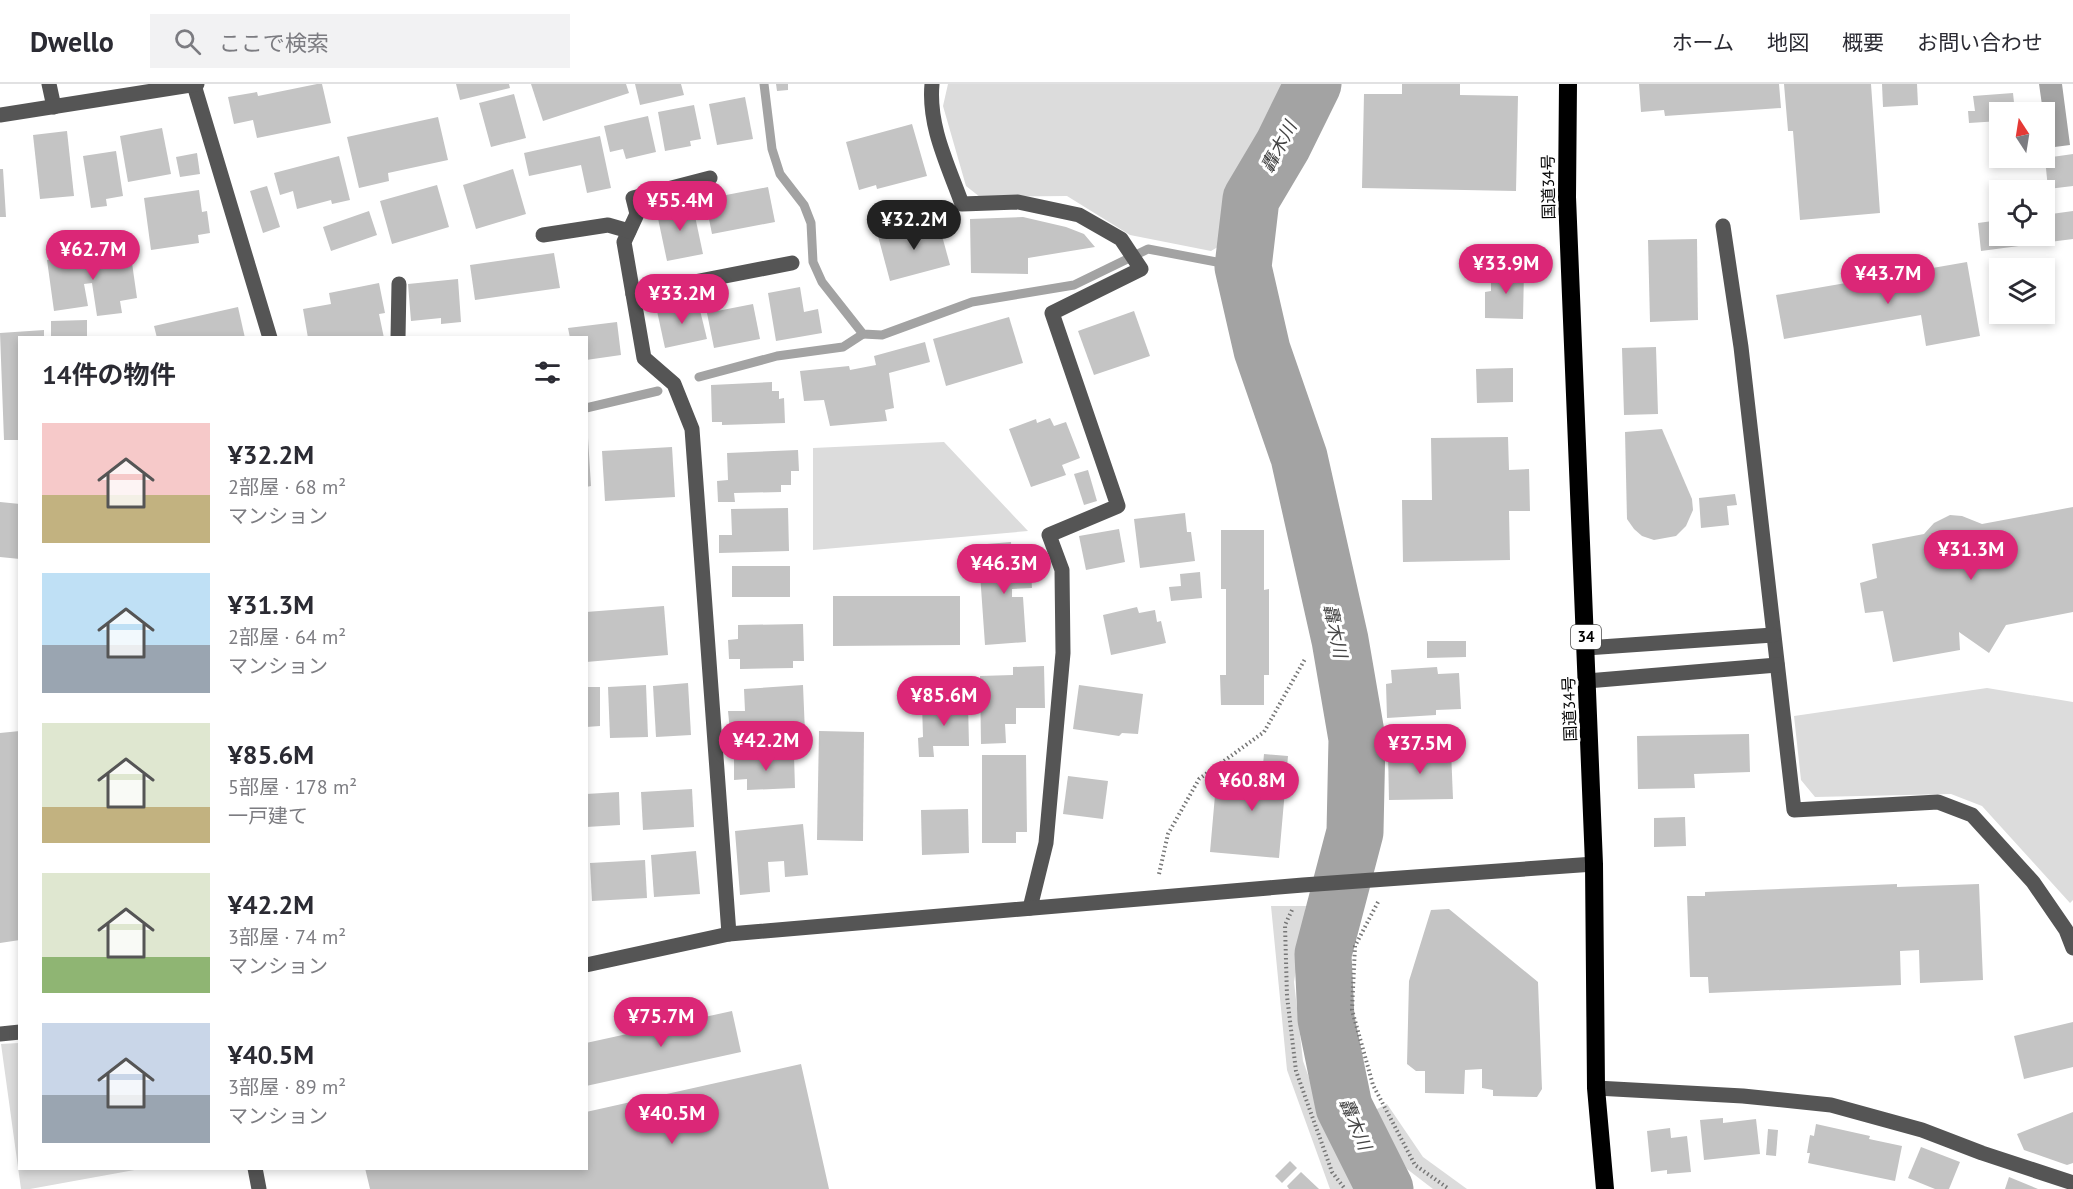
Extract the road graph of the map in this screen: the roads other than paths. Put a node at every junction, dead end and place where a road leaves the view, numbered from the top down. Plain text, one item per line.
1 (50, 84) edge
2 (195, 84) edge
3 (932, 84) edge
4 (1568, 84) edge
5 (54, 107) junction
6 (0, 115) edge
7 (710, 178) dead end
8 (1723, 226) dead end
9 (629, 231) junction
10 (543, 235) dead end
11 (792, 263) dead end
12 (399, 284) dead end
13 (633, 294) junction
14 (269, 336) edge
15 (398, 336) edge
16 (1773, 635) junction
17 (1586, 648) junction
18 (1777, 665) junction
19 (1587, 681) junction
20 (1594, 864) junction
21 (1030, 908) junction
22 (729, 934) junction
23 (2073, 948) edge
24 (588, 965) edge
25 (18, 1032) edge
26 (0, 1034) edge
27 (1596, 1088) junction
28 (255, 1170) edge
29 (2073, 1183) edge
30 (259, 1189) edge
31 (1605, 1189) edge

1 - 5 street
2 - 5 street
2 - 14 street
3 - 21 street
4 - 17 highway, 国道34号 / 34
5 - 6 street
7 - 9 street
8 - 16 street
9 - 10 street
9 - 13 street
11 - 13 street
12 - 15 street
13 - 22 street
16 - 17 street
16 - 18 street
17 - 19 highway, 国道34号 / 34
18 - 19 street
18 - 23 street
19 - 20 highway, 国道34号 / 34
20 - 21 street
20 - 27 highway, 国道34号 / 34
21 - 22 street
22 - 24 street
25 - 26 street
27 - 29 street
27 - 31 highway, 国道34号 / 34
28 - 30 street

